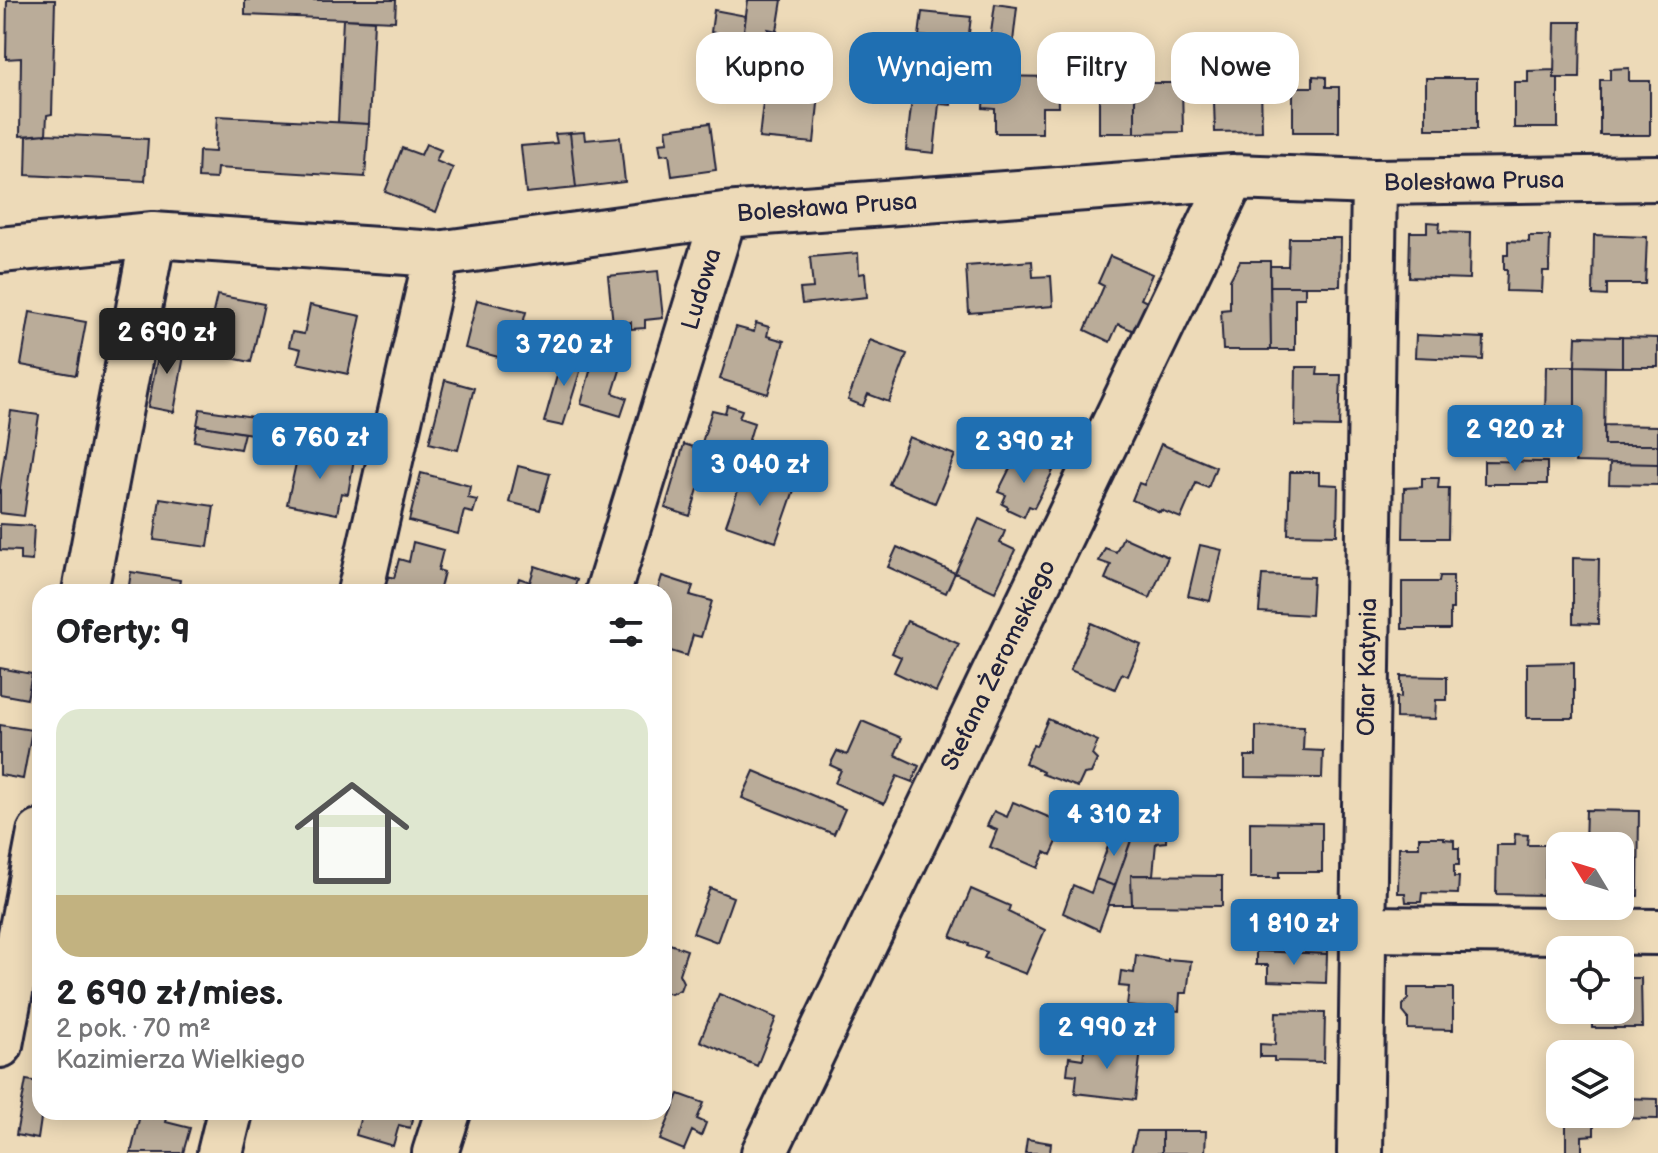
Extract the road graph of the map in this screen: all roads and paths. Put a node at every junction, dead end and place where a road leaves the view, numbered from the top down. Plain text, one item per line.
1 (1233, 177) junction
2 (1658, 178) edge
3 (1374, 182) junction
4 (724, 215) junction
5 (153, 235) junction
6 (0, 250) edge
7 (437, 254) junction
8 (87, 584) edge
9 (362, 584) edge
10 (610, 584) edge
11 (32, 875) edge
12 (1364, 929) junction
13 (1658, 932) edge
14 (0, 1045) edge
15 (228, 1120) edge
16 (445, 1120) edge
17 (220, 1153) edge
18 (435, 1153) edge
19 (764, 1153) edge
20 (1360, 1153) edge

1 - 3 street, Bolesława Prusa
1 - 4 street, Bolesława Prusa
1 - 19 street, Stefana Żeromskiego
2 - 3 street, Bolesława Prusa
3 - 12 street, Ofiar Katynia
4 - 7 street, Bolesława Prusa
4 - 10 street, Ludowa
5 - 6 street, Bolesława Prusa
5 - 7 street, Bolesława Prusa
5 - 8 street
7 - 9 street
11 - 14 street
12 - 13 street
12 - 20 street, Ofiar Katynia
15 - 17 street
16 - 18 street

